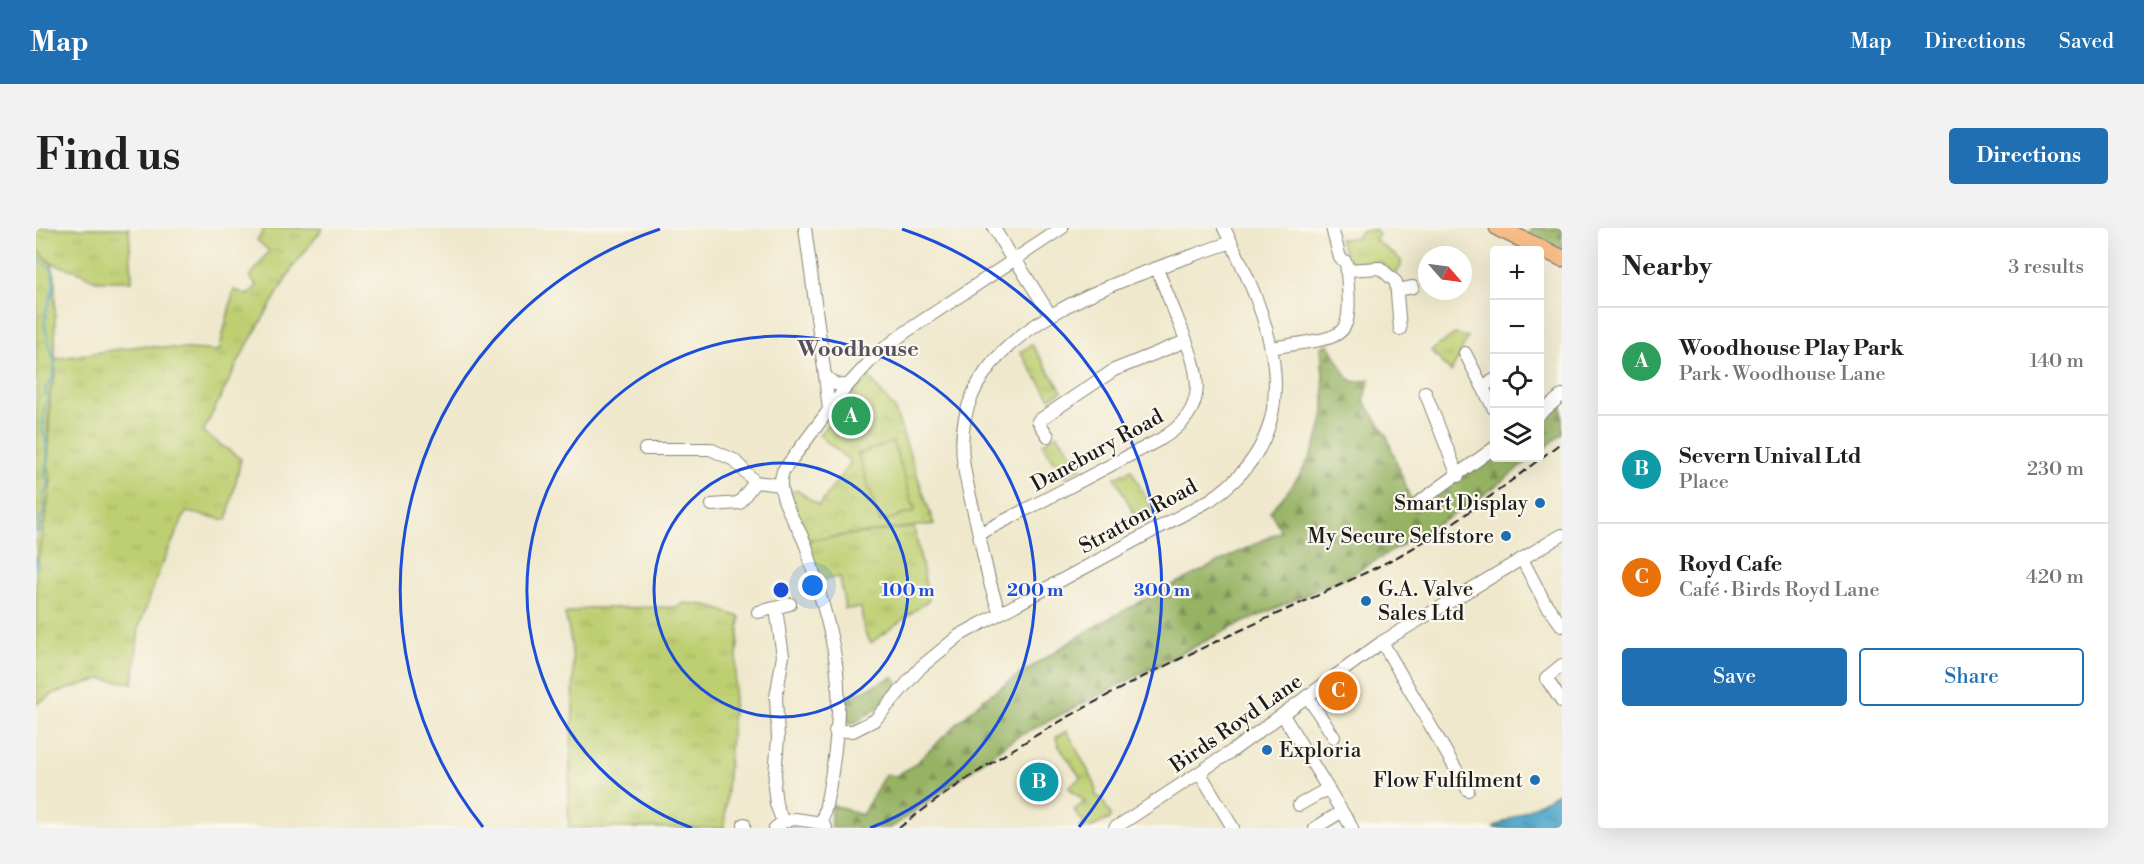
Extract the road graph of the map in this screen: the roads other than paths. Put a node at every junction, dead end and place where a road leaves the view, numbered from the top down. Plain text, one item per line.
1 (805, 228) edge
2 (994, 228) edge
3 (1062, 228) edge
4 (1224, 228) edge
5 (1332, 228) edge
6 (1498, 228) edge
7 (1231, 242) junction
8 (1562, 258) edge
9 (1014, 260) junction
10 (1157, 269) junction
11 (1347, 270) junction
12 (1413, 287) dead end
13 (1397, 290) junction
14 (1051, 316) junction
15 (1400, 329) dead end
16 (1186, 341) junction
17 (1272, 348) junction
18 (1465, 353) dead end
19 (825, 376) junction
20 (1489, 383) edge
21 (847, 386) junction
22 (1425, 392) dead end
23 (1562, 395) edge
24 (1494, 408) edge
25 (829, 410) junction
26 (1544, 410) edge
27 (1048, 436) dead end
28 (645, 449) dead end
29 (1490, 451) edge
30 (1458, 476) junction
31 (755, 482) junction
32 (780, 485) junction
33 (1418, 503) dead end
34 (714, 509) dead end
35 (979, 534) junction
36 (1562, 535) edge
37 (1522, 559) junction
38 (790, 604) dead end
39 (776, 609) junction
40 (758, 612) dead end
41 (1000, 613) junction
42 (1562, 626) edge
43 (1382, 642) junction
44 (1562, 665) edge
45 (1307, 696) junction
46 (1562, 702) edge
47 (1283, 715) junction
48 (835, 731) junction
49 (1334, 737) dead end
50 (1200, 773) junction
51 (1327, 789) junction
52 (1468, 790) dead end
53 (1299, 805) dead end
54 (1341, 812) junction
55 (779, 825) edge
56 (824, 826) edge
57 (1115, 828) edge
58 (1233, 828) edge
59 (1315, 828) edge
60 (1352, 828) edge

1 - 19 street
2 - 9 street
3 - 9 street
4 - 7 street, Stratton Road
5 - 11 street
6 - 8 main road
7 - 10 street
7 - 17 street, Stratton Road
9 - 14 street
9 - 21 street
10 - 14 street
10 - 16 street, Danebury Road
11 - 13 street
11 - 17 street
12 - 13 street
13 - 15 street
14 - 35 street
16 - 27 street
16 - 35 street, Danebury Road
17 - 41 street, Stratton Road
18 - 20 street
19 - 21 street
19 - 25 street
20 - 24 street
21 - 25 street
22 - 30 street
23 - 26 street
25 - 32 street
28 - 31 street
29 - 30 street
30 - 33 street
31 - 32 street
31 - 34 street
32 - 48 street
35 - 41 street
36 - 37 street, Birds Royd Lane
37 - 42 street
37 - 43 street, Birds Royd Lane
38 - 39 street
39 - 40 street
39 - 55 street
41 - 48 street, Stratton Road
43 - 45 street, Birds Royd Lane
43 - 52 street
44 - 46 street
45 - 47 street, Birds Royd Lane
45 - 49 street
47 - 50 street, Birds Royd Lane
47 - 51 street
48 - 56 street
50 - 57 street, Birds Royd Lane
50 - 58 street
51 - 53 street
51 - 54 street
54 - 59 street
54 - 60 street
55 - 56 street

